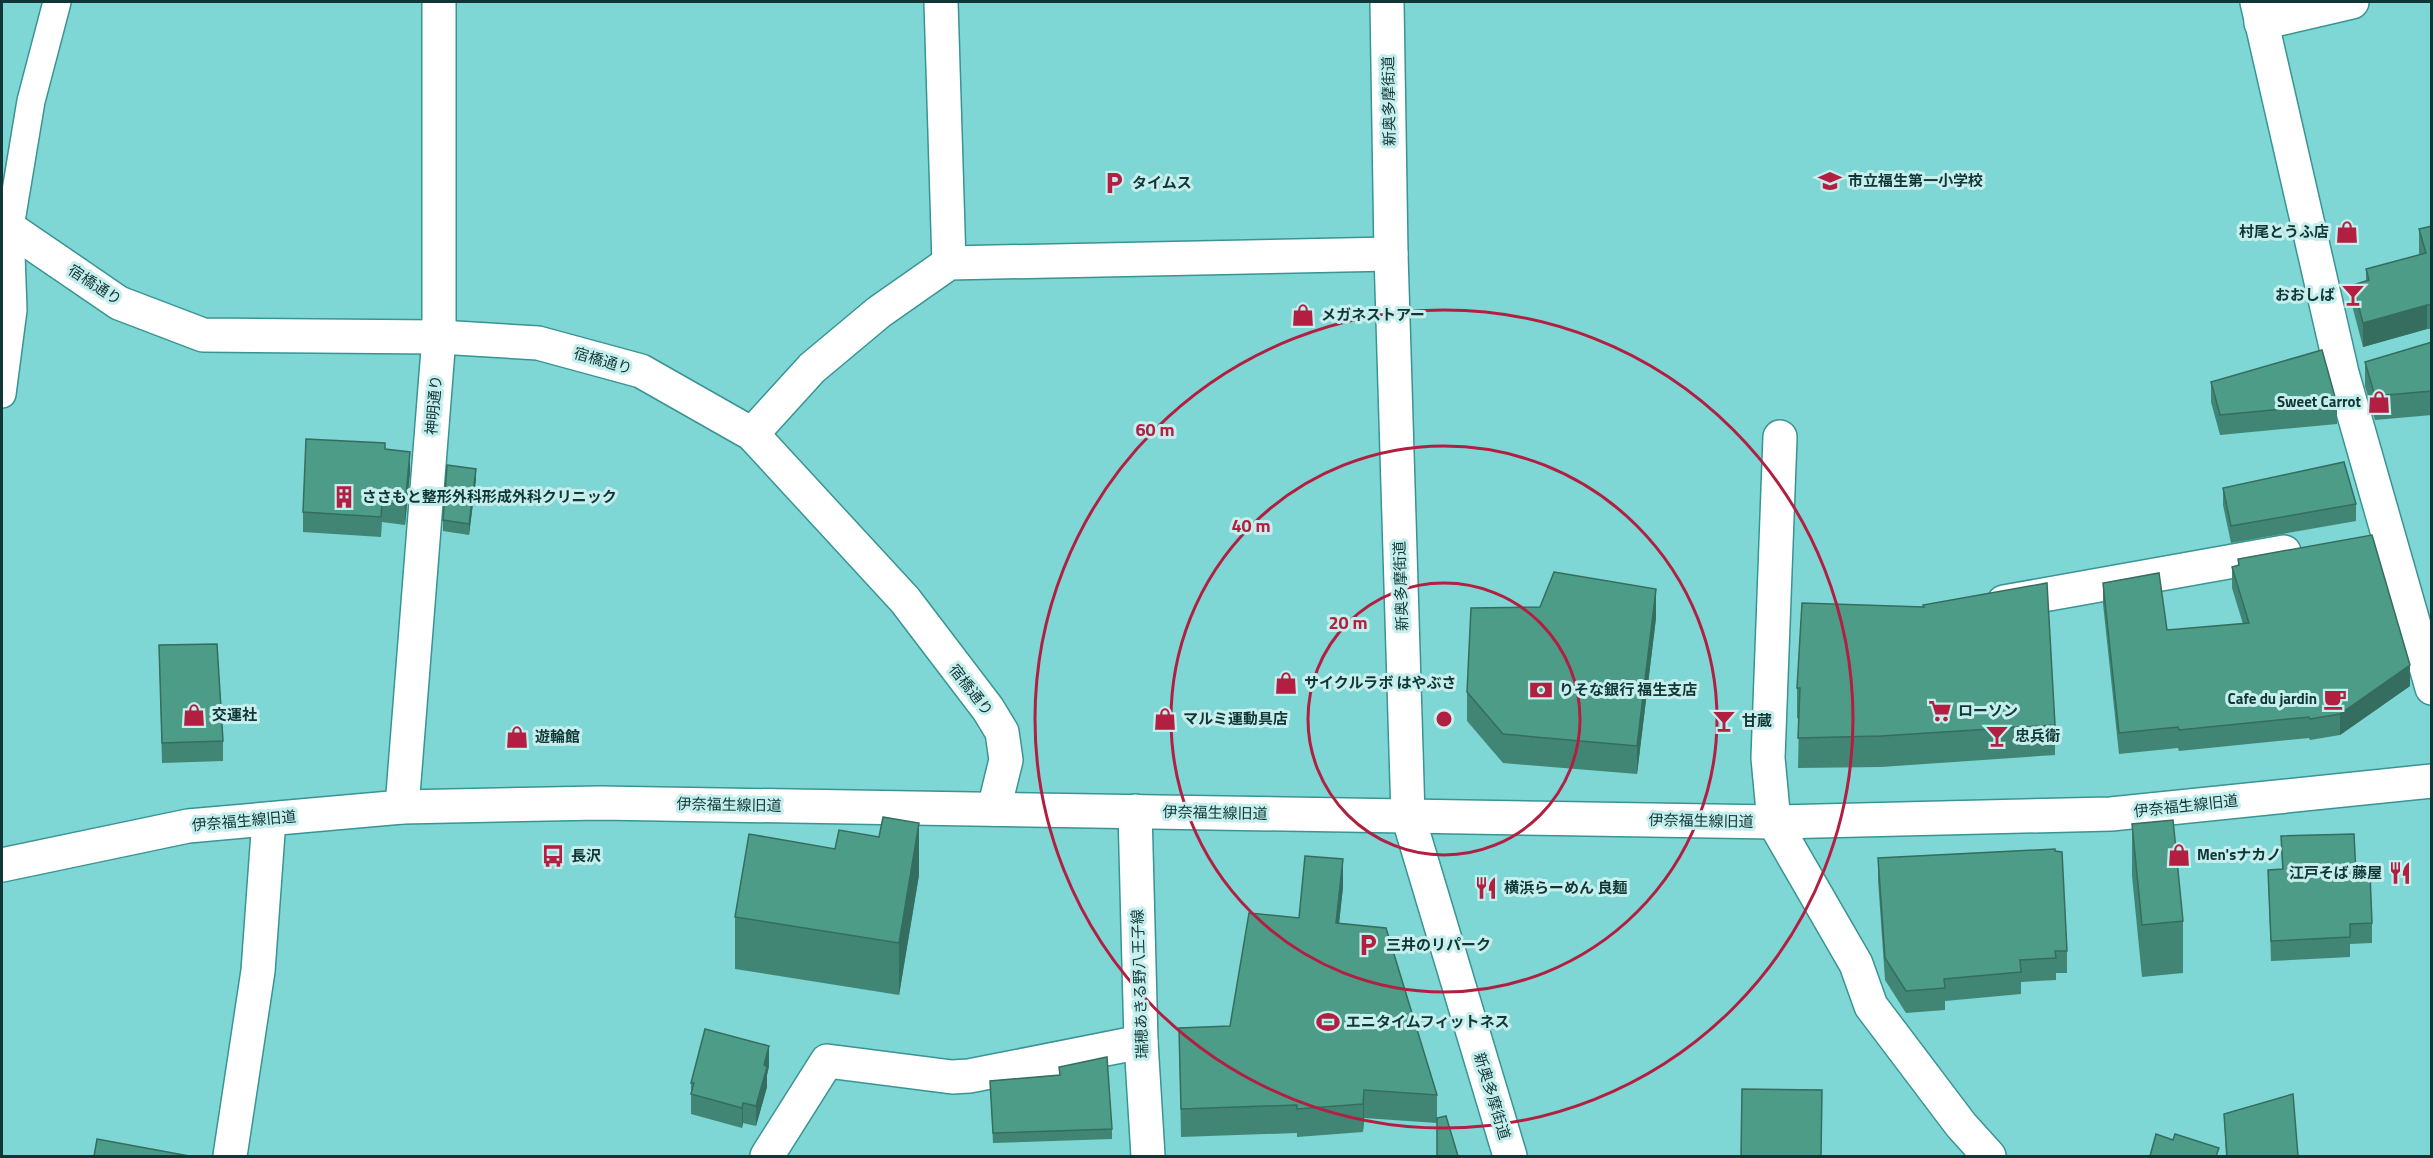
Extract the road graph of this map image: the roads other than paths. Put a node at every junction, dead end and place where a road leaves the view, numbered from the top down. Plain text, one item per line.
1 (57, 2) edge
2 (439, 2) edge
3 (941, 2) edge
4 (1387, 2) edge
5 (2352, 2) edge
6 (2259, 12) edge
7 (6, 225) edge
8 (1390, 254) junction
9 (949, 263) junction
10 (440, 337) junction
11 (2376, 363) edge
12 (2342, 373) junction
13 (2, 394) edge
14 (752, 434) junction
15 (1779, 437) dead end
16 (2389, 534) junction
17 (2354, 540) edge
18 (2319, 546) edge
19 (1978, 606) edge
20 (1773, 614) junction
21 (1807, 615) edge
22 (2430, 671) edge
23 (2432, 781) edge
24 (402, 807) junction
25 (994, 809) junction
26 (1135, 811) junction
27 (1408, 816) junction
28 (269, 819) junction
29 (1774, 822) junction
30 (2, 865) edge
31 (1141, 1042) junction
32 (230, 1156) edge
33 (767, 1156) edge
34 (1149, 1156) edge
35 (1510, 1156) edge
36 (1989, 1156) edge

1 - 7 lane
2 - 10 street, 神明通り
3 - 9 street
4 - 8 street, 新奥多摩街道
5 - 6 street
6 - 12 street
7 - 10 street, 宿橋通り
7 - 13 lane
8 - 9 street
8 - 27 street, 新奥多摩街道
9 - 14 street
10 - 14 street, 宿橋通り
10 - 24 street, 神明通り
11 - 12 street
12 - 16 street
14 - 25 street, 宿橋通り
15 - 20 street
16 - 17 street
16 - 22 street
18 - 19 street
20 - 21 street
20 - 29 street
23 - 29 street, 伊奈福生線旧道
24 - 25 street, 伊奈福生線旧道
24 - 28 street, 伊奈福生線旧道
25 - 26 street, 伊奈福生線旧道
26 - 27 street, 伊奈福生線旧道
26 - 31 street, 瑞穂あきる野八王子線
27 - 29 street, 伊奈福生線旧道
27 - 35 street, 新奥多摩街道
28 - 30 street, 伊奈福生線旧道
28 - 32 street
29 - 36 street
31 - 33 street
31 - 34 street, 瑞穂あきる野八王子線

